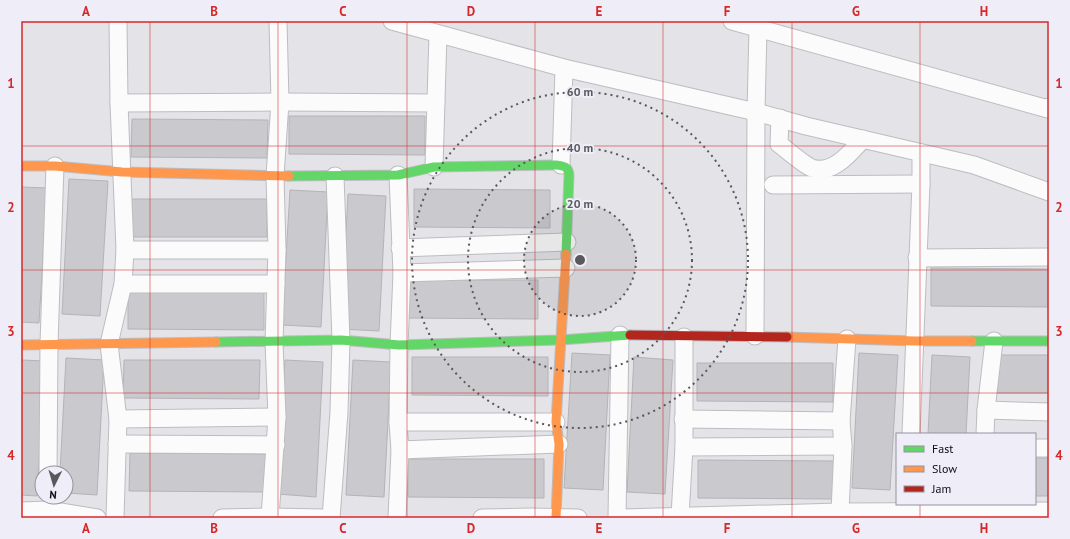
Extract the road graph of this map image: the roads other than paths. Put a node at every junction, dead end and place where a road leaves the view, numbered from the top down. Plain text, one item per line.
1 (118, 21) edge
2 (278, 21) edge
3 (392, 21) edge
4 (732, 21) edge
5 (758, 28) junction
6 (438, 34) junction
7 (564, 68) junction
8 (280, 102) junction
9 (119, 103) junction
10 (436, 103) junction
11 (1049, 109) edge
12 (756, 112) junction
13 (780, 118) junction
14 (863, 139) junction
15 (921, 153) junction
16 (561, 165) junction
17 (21, 166) edge
18 (55, 166) junction
19 (434, 167) junction
20 (122, 172) junction
21 (398, 175) junction
22 (275, 176) junction
23 (335, 176) junction
24 (921, 184) junction
25 (773, 185) dead end
26 (1049, 192) edge
27 (567, 242) junction
28 (400, 248) junction
29 (125, 250) junction
30 (277, 250) junction
31 (1049, 257) edge
32 (918, 258) junction
33 (566, 268) junction
34 (402, 273) junction
35 (123, 284) junction
36 (276, 284) junction
37 (620, 335) junction
38 (684, 336) junction
39 (755, 336) junction
40 (847, 339) junction
41 (341, 340) junction
42 (560, 340) junction
43 (915, 341) junction
44 (994, 341) junction
45 (1049, 341) edge
46 (274, 342) junction
47 (49, 344) junction
48 (109, 344) junction
49 (21, 345) edge
50 (399, 345) junction
51 (986, 410) junction
52 (1049, 412) edge
53 (276, 417) junction
54 (118, 419) junction
55 (683, 419) junction
56 (841, 421) junction
57 (398, 422) junction
58 (556, 422) junction
59 (911, 433) edge
60 (985, 433) edge
61 (117, 444) junction
62 (559, 444) junction
63 (276, 445) junction
64 (843, 446) junction
65 (684, 447) junction
66 (1036, 448) edge
67 (1049, 448) edge
68 (400, 450) junction
69 (48, 465) edge
70 (44, 505) edge
71 (52, 505) edge
72 (977, 507) edge
73 (908, 508) edge
74 (21, 511) edge
75 (1049, 511) edge
76 (840, 512) junction
77 (680, 516) junction
78 (270, 517) junction
79 (97, 518) edge
80 (115, 518) edge
81 (222, 518) edge
82 (326, 518) edge
83 (331, 518) edge
84 (397, 518) edge
85 (482, 518) edge
86 (556, 518) edge
87 (578, 518) edge
88 (617, 518) edge
89 (622, 518) edge

1 - 9 street
2 - 8 street
3 - 6 street
4 - 5 street
5 - 11 street
5 - 12 street
6 - 7 street
6 - 10 street
7 - 12 street
7 - 16 street
8 - 9 street
8 - 10 street
8 - 22 street
9 - 20 street
10 - 19 street
12 - 13 street
12 - 39 street
13 - 14 street
13 - 14 street
14 - 15 street
15 - 24 street
15 - 26 street
16 - 19 street
16 - 27 street
17 - 18 street
18 - 20 street
18 - 47 street
19 - 21 street
20 - 22 street
20 - 29 street
21 - 23 street
21 - 28 street
22 - 23 street
22 - 30 street
23 - 41 street
24 - 25 street
24 - 32 street
27 - 28 street
27 - 33 street
28 - 34 street
29 - 30 street
29 - 35 street
30 - 36 street
31 - 32 street
32 - 43 street
33 - 34 street
33 - 42 street
34 - 50 street
35 - 36 street
35 - 48 street
36 - 46 street
37 - 38 street
37 - 42 street
37 - 88 street
38 - 39 street
38 - 55 street
39 - 40 street
40 - 43 street
40 - 56 street
41 - 46 street
41 - 50 street
41 - 83 street
42 - 50 street
42 - 58 street
43 - 44 street
43 - 59 street
44 - 45 street
44 - 51 street
46 - 48 street
46 - 53 street
47 - 48 street
47 - 49 street
47 - 69 street
48 - 54 street
50 - 57 street
51 - 52 street
51 - 60 street
53 - 54 street
53 - 63 street
54 - 61 street
55 - 56 street
55 - 65 street
56 - 64 street
57 - 58 street
57 - 68 street
58 - 62 street
61 - 63 street
61 - 80 street
62 - 68 street
62 - 86 street
63 - 78 street
64 - 65 street
64 - 76 street
65 - 77 street
66 - 67 street
68 - 84 street
70 - 74 street
71 - 79 street
72 - 73 street
72 - 75 street
73 - 76 street
76 - 77 street
77 - 89 street
78 - 81 street
78 - 82 street
85 - 86 street
86 - 87 street

